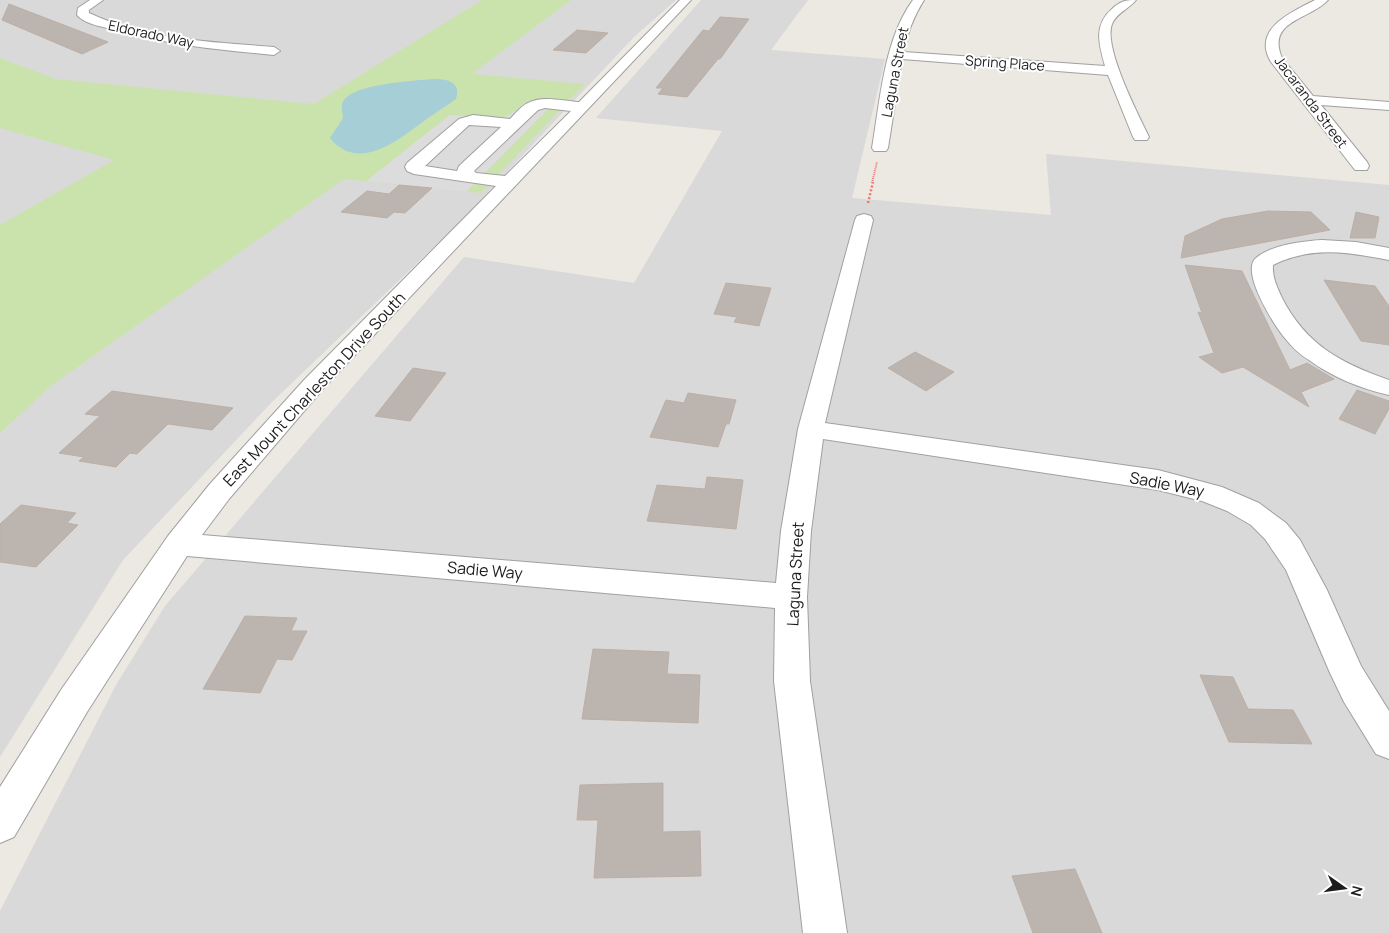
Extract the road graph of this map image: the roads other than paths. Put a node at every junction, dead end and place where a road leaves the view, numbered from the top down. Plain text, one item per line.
1 (98, 0) edge
2 (686, 0) edge
3 (919, 0) edge
4 (1131, 0) edge
5 (1323, 0) edge
6 (274, 51) dead end
7 (897, 55) junction
8 (1113, 71) junction
9 (1308, 100) junction
10 (1389, 106) edge
11 (581, 107) junction
12 (513, 124) junction
13 (1141, 138) dead end
14 (880, 148) road end
15 (1361, 166) dead end
16 (470, 178) junction
17 (508, 182) junction
18 (864, 220) road end
19 (1389, 254) edge
20 (1389, 388) edge
21 (811, 429) junction
22 (179, 544) junction
23 (791, 596) junction
24 (1389, 742) edge
25 (0, 823) edge
26 (825, 933) edge

1 - 6 street, Eldorado Way
2 - 11 street, East Mount Charleston Drive South
3 - 7 street, Laguna Street
4 - 8 street
5 - 9 street, Jacaranda Street
7 - 8 street, Spring Place
7 - 14 street, Laguna Street
8 - 13 street
9 - 10 street
9 - 15 street, Jacaranda Street
11 - 12 street
11 - 17 street, East Mount Charleston Drive South
12 - 16 street
12 - 16 street
16 - 17 street
17 - 22 street, East Mount Charleston Drive South
18 - 21 street, Laguna Street
19 - 20 street
21 - 23 street, Laguna Street
21 - 24 street, Sadie Way
22 - 23 street, Sadie Way
22 - 25 street, East Mount Charleston Drive South
23 - 26 street, Laguna Street

